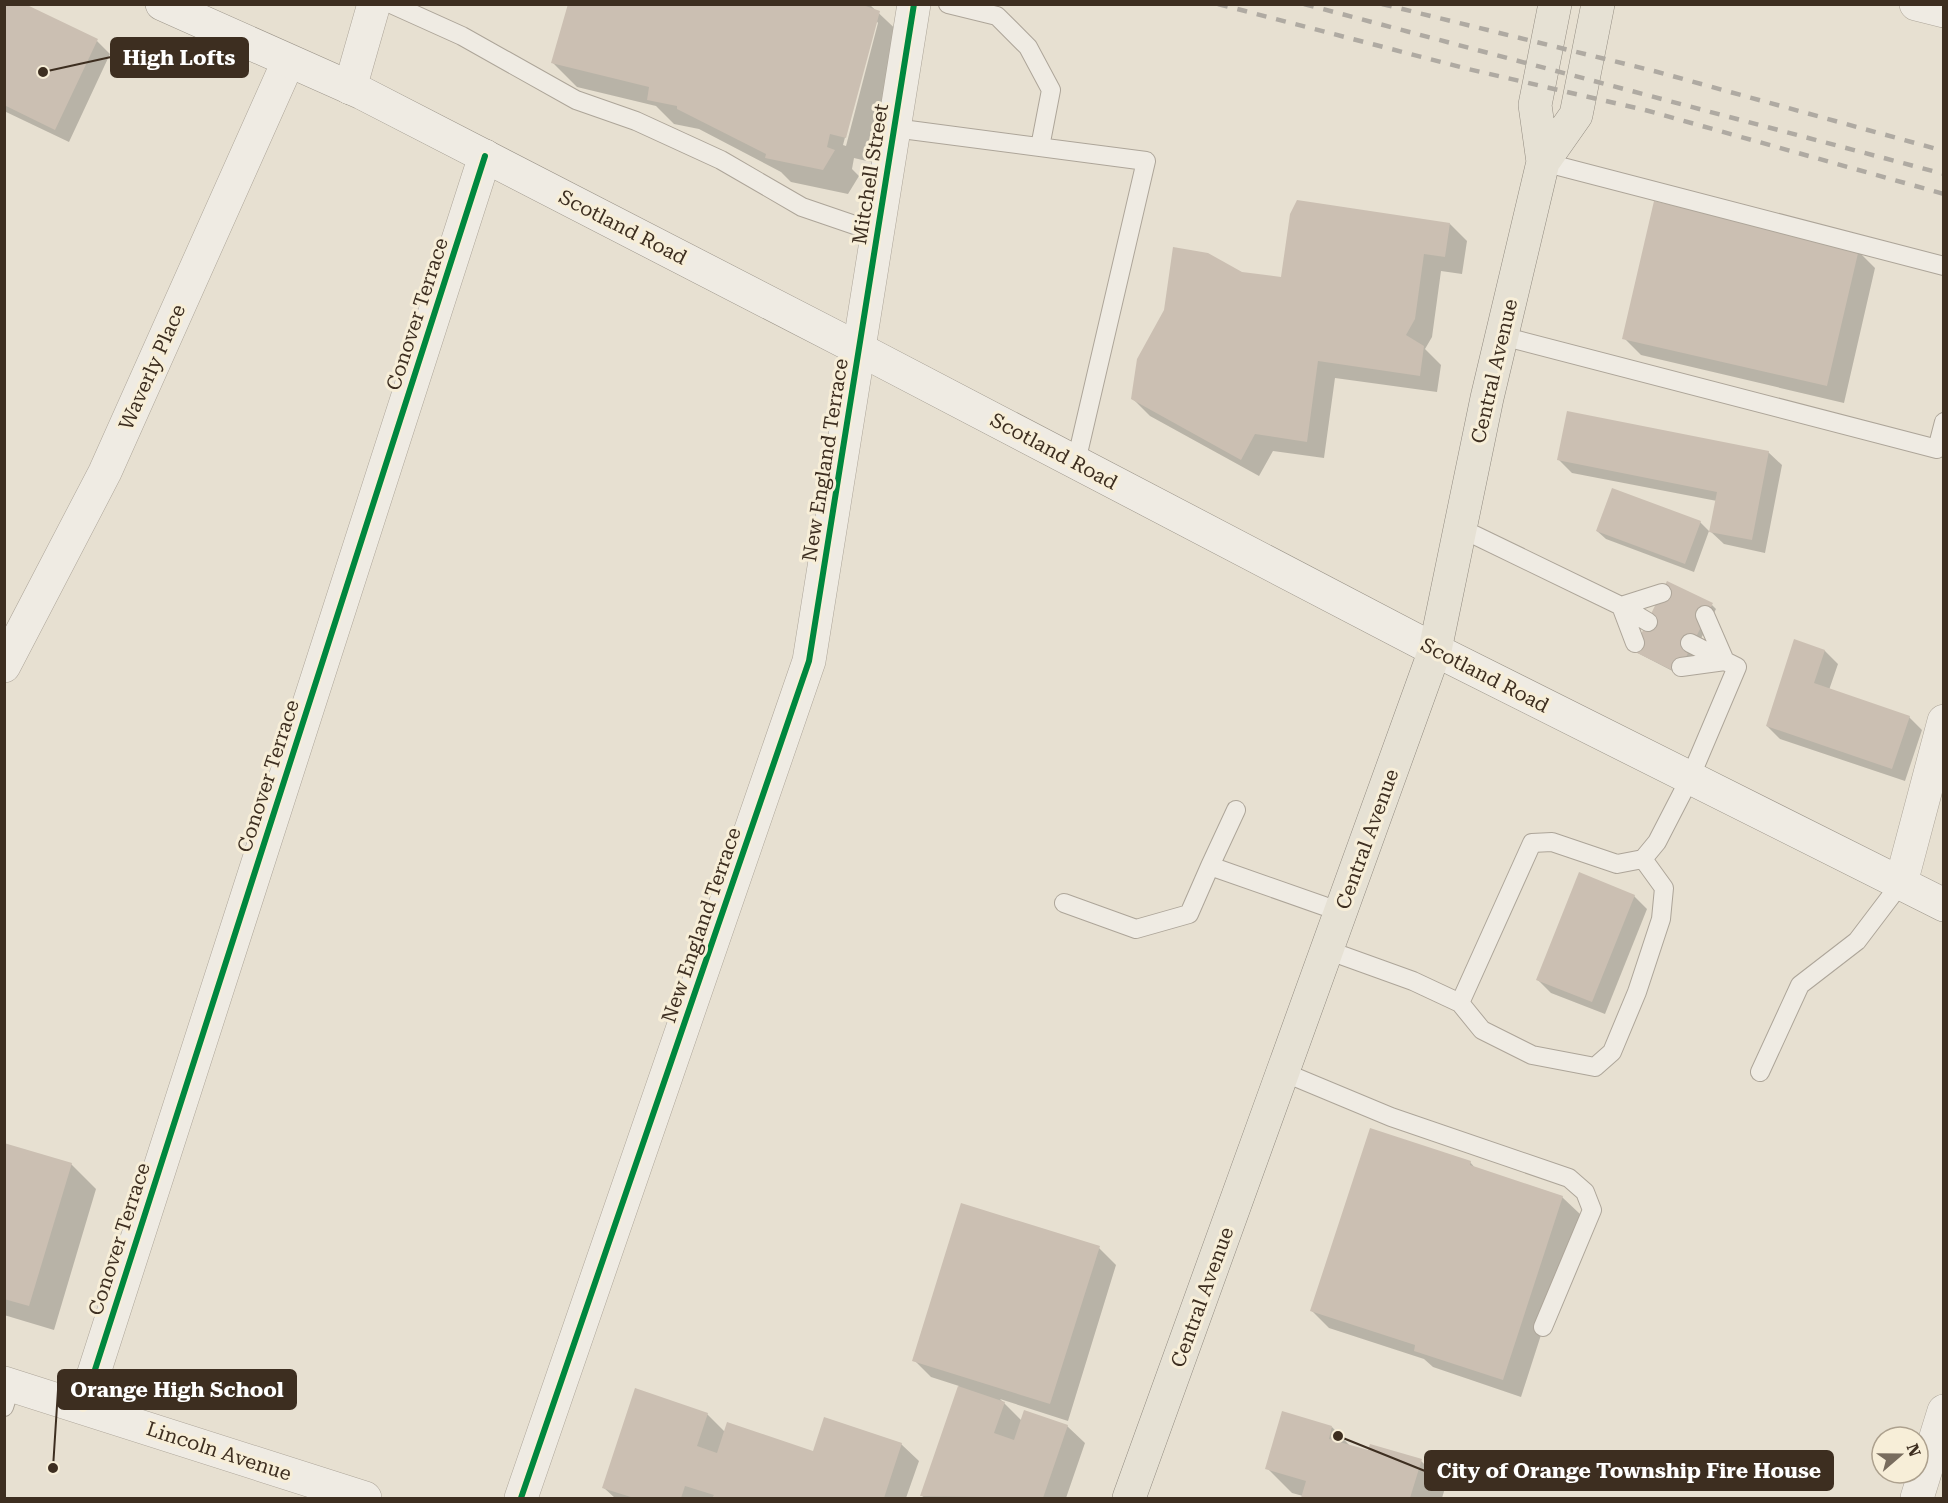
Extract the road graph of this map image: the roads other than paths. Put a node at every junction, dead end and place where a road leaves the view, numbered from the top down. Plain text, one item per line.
1 (162, 4) edge
2 (374, 4) edge
3 (391, 4) edge
4 (914, 4) edge
5 (948, 4) edge
6 (1555, 4) edge
7 (1598, 4) edge
8 (1916, 4) edge
9 (1944, 11) edge
10 (288, 62) junction
11 (350, 88) junction
12 (894, 128) junction
13 (1040, 147) junction
14 (484, 156) junction
15 (1543, 162) junction
16 (878, 233) junction
17 (1944, 266) edge
18 (1502, 336) junction
19 (859, 349) junction
20 (1944, 422) edge
21 (1076, 462) junction
22 (1460, 528) junction
23 (1662, 593) dead end
24 (1621, 606) junction
25 (1705, 615) dead end
26 (1648, 622) dead end
27 (1690, 643) dead end
28 (1635, 644) dead end
29 (1435, 650) junction
30 (1725, 662) junction
31 (4, 666) edge
32 (1681, 667) dead end
33 (1944, 721) edge
34 (1690, 778) junction
35 (1236, 810) dead end
36 (1643, 859) junction
37 (1210, 866) junction
38 (1900, 883) junction
39 (1064, 903) dead end
40 (1944, 905) edge
41 (1341, 912) junction
42 (1327, 950) junction
43 (1460, 1003) junction
44 (1283, 1072) junction
45 (1760, 1072) dead end
46 (1543, 1327) dead end
47 (7, 1392) edge
48 (83, 1407) junction
49 (1944, 1411) edge
50 (365, 1498) edge
51 (521, 1498) edge
52 (1129, 1498) edge
53 (1917, 1498) edge

1 - 10 street, Scotland Road
2 - 11 street
3 - 16 lane
4 - 12 street, Mitchell Street
5 - 13 lane
6 - 15 main road, Central Avenue
7 - 15 main road, Central Avenue
8 - 9 street
10 - 11 street, Scotland Road
10 - 31 street, Waverly Place
11 - 14 street, Scotland Road
12 - 13 lane
12 - 16 street, Mitchell Street
13 - 21 lane
14 - 19 street, Scotland Road
14 - 48 street, Conover Terrace
15 - 17 lane
15 - 18 main road, Central Avenue
16 - 19 street, Mitchell Street
18 - 20 lane
18 - 22 main road, Central Avenue
19 - 21 street, Scotland Road
19 - 51 street, New England Terrace
21 - 29 street, Scotland Road
22 - 24 lane
22 - 29 main road, Central Avenue
23 - 24 lane
24 - 26 lane
24 - 28 lane
25 - 30 lane
27 - 30 lane
29 - 34 street, Scotland Road
29 - 41 main road, Central Avenue
30 - 32 lane
30 - 34 lane
33 - 38 street
34 - 36 lane
34 - 38 street, Scotland Road
35 - 37 lane
36 - 43 lane
36 - 43 lane
37 - 39 lane
37 - 41 lane
38 - 40 street, Scotland Road
38 - 45 lane
41 - 42 main road, Central Avenue
42 - 43 lane
42 - 44 main road, Central Avenue
44 - 46 lane
44 - 52 main road, Central Avenue
47 - 48 street, Lincoln Avenue
48 - 50 street, Lincoln Avenue
49 - 53 street

